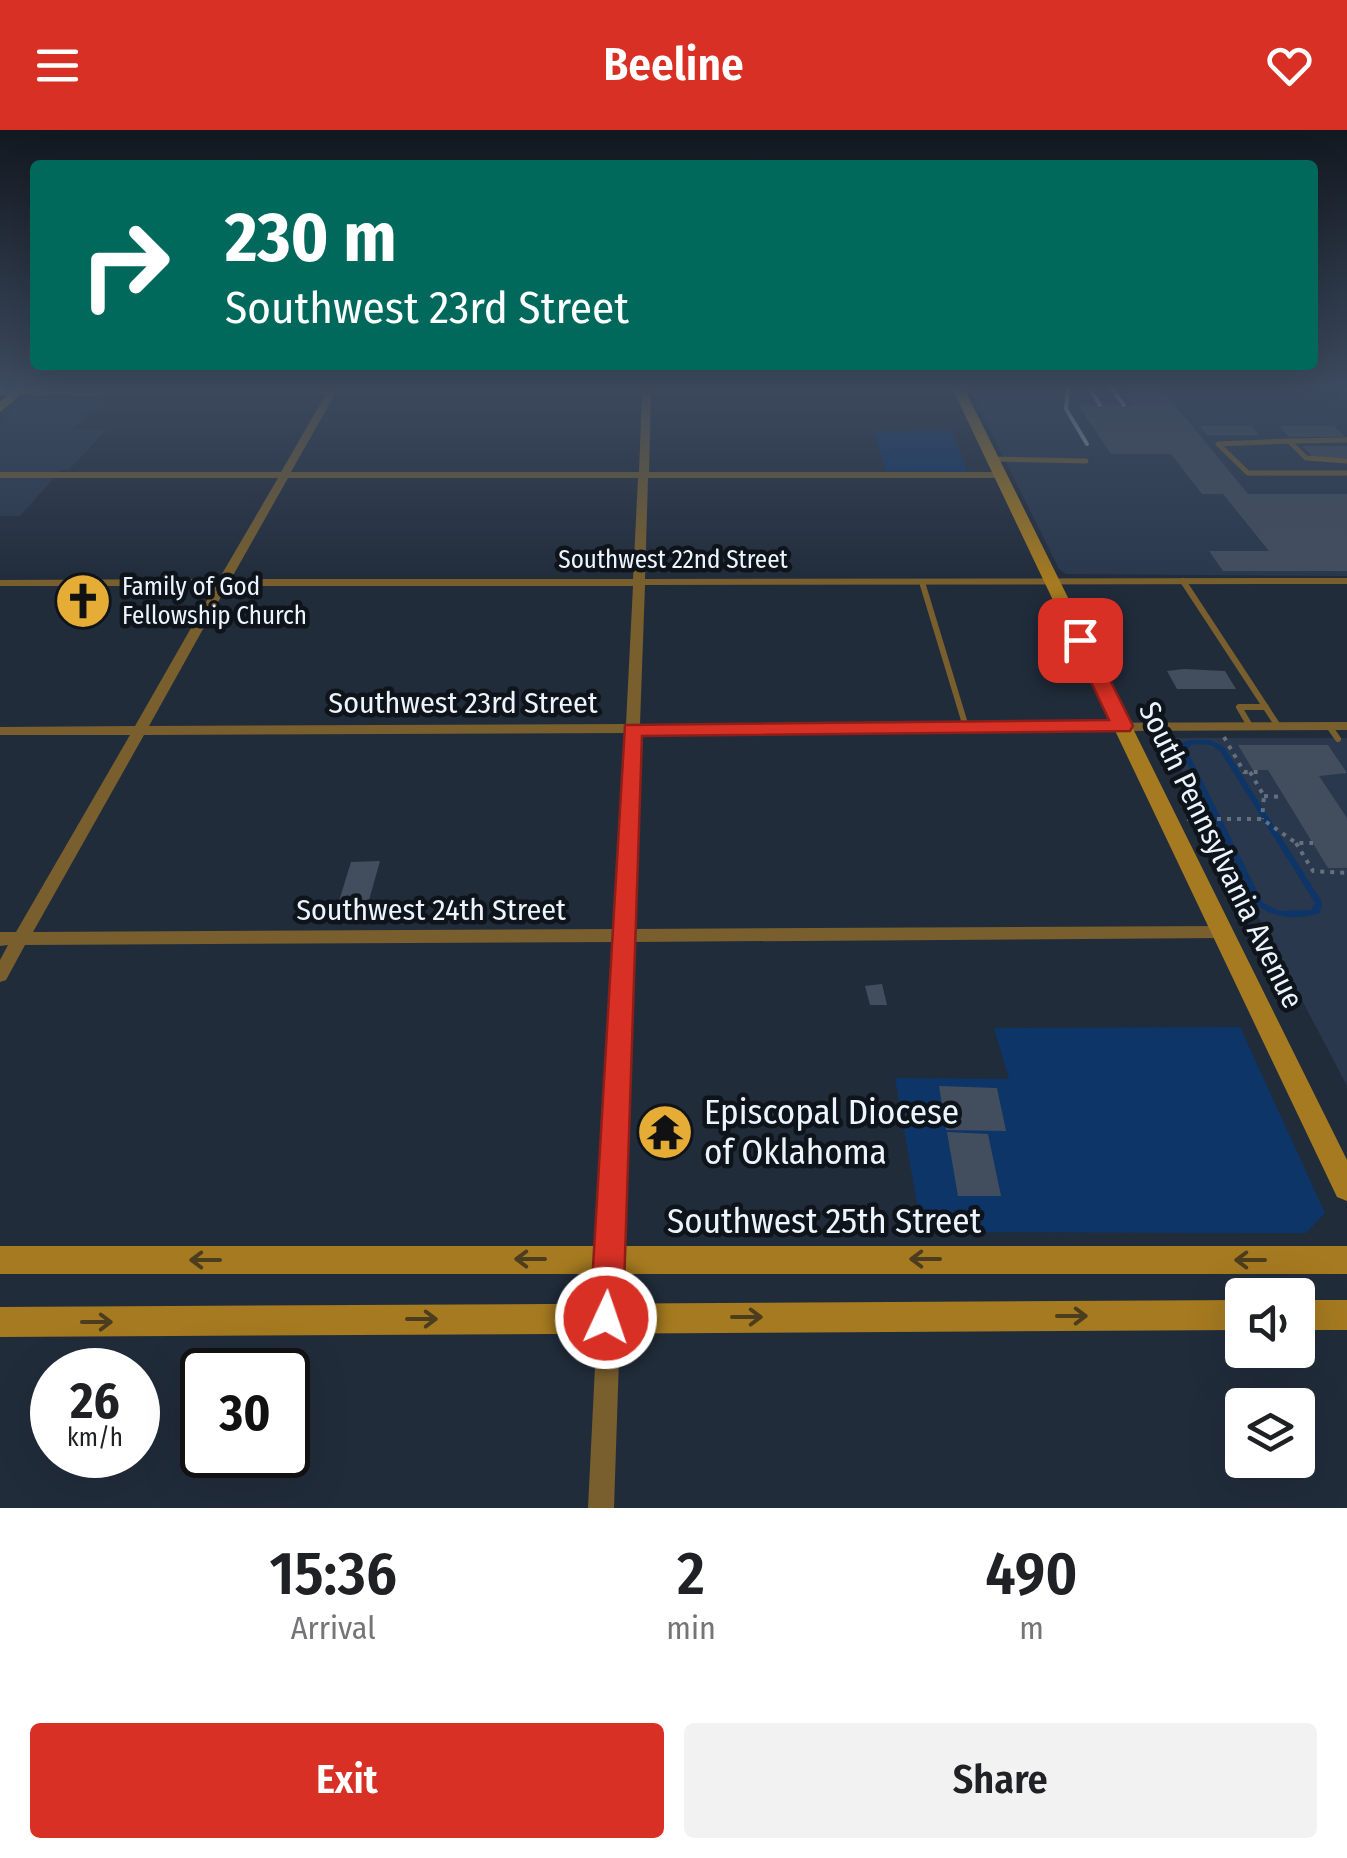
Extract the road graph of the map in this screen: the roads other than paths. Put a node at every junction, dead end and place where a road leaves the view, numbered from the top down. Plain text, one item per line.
1 (299, 452) edge
2 (643, 452) edge
3 (990, 452) edge
4 (1227, 452) edge
5 (1301, 452) edge
6 (993, 459) junction
7 (1086, 461) dead end
8 (1347, 461) edge
9 (1347, 473) edge
10 (0, 475) edge
11 (642, 475) junction
12 (1000, 475) junction
13 (286, 477) junction
14 (1347, 581) edge
15 (640, 582) junction
16 (922, 582) junction
17 (1052, 582) junction
18 (1183, 582) junction
19 (0, 584) edge
20 (222, 584) junction
21 (1266, 707) junction
22 (1122, 726) junction
23 (1250, 726) junction
24 (1278, 726) junction
25 (966, 727) junction
26 (632, 730) junction
27 (1338, 730) edge
28 (0, 732) edge
29 (140, 732) junction
30 (1222, 932) junction
31 (623, 936) junction
32 (0, 939) edge
33 (20, 939) junction
34 (0, 975) edge
35 (1347, 1188) edge
36 (610, 1258) junction
37 (0, 1260) edge
38 (1347, 1260) edge
39 (1347, 1314) edge
40 (1225, 1315) edge
41 (1315, 1315) edge
42 (606, 1318) junction
43 (0, 1322) edge
44 (601, 1508) edge

1 - 13 street
2 - 11 street
3 - 6 street, South Pennsylvania Avenue
4 - 9 lane
5 - 8 lane
6 - 7 lane
6 - 12 street, South Pennsylvania Avenue
10 - 13 street
11 - 12 street
11 - 13 street
11 - 15 street
12 - 17 street, South Pennsylvania Avenue
13 - 20 street
14 - 18 street, Southwest 22nd Street
15 - 16 street, Southwest 22nd Street
15 - 20 street, Southwest 22nd Street
15 - 26 street
16 - 17 street, Southwest 22nd Street
16 - 25 lane
17 - 18 street, Southwest 22nd Street
17 - 22 street, South Pennsylvania Avenue
18 - 21 lane
19 - 20 street, Southwest 22nd Street
20 - 29 street
21 - 23 lane
21 - 24 lane
22 - 23 street, Southwest 23rd Street
22 - 25 street, Southwest 23rd Street
22 - 30 street, South Pennsylvania Avenue
23 - 24 street, Southwest 23rd Street
24 - 27 street, Southwest 23rd Street
25 - 26 street, Southwest 23rd Street
26 - 29 street, Southwest 23rd Street
26 - 31 street
28 - 29 street, Southwest 23rd Street
29 - 33 street
30 - 31 street, Southwest 24th Street
30 - 35 street, South Pennsylvania Avenue
31 - 33 street, Southwest 24th Street
31 - 36 street
32 - 33 street, Southwest 24th Street
33 - 34 street
36 -> 37 street, Southwest 25th Street
38 -> 36 street, Southwest 25th Street
36 - 42 street
39 - 41 street
42 -> 40 street
43 -> 42 street
42 - 44 street

